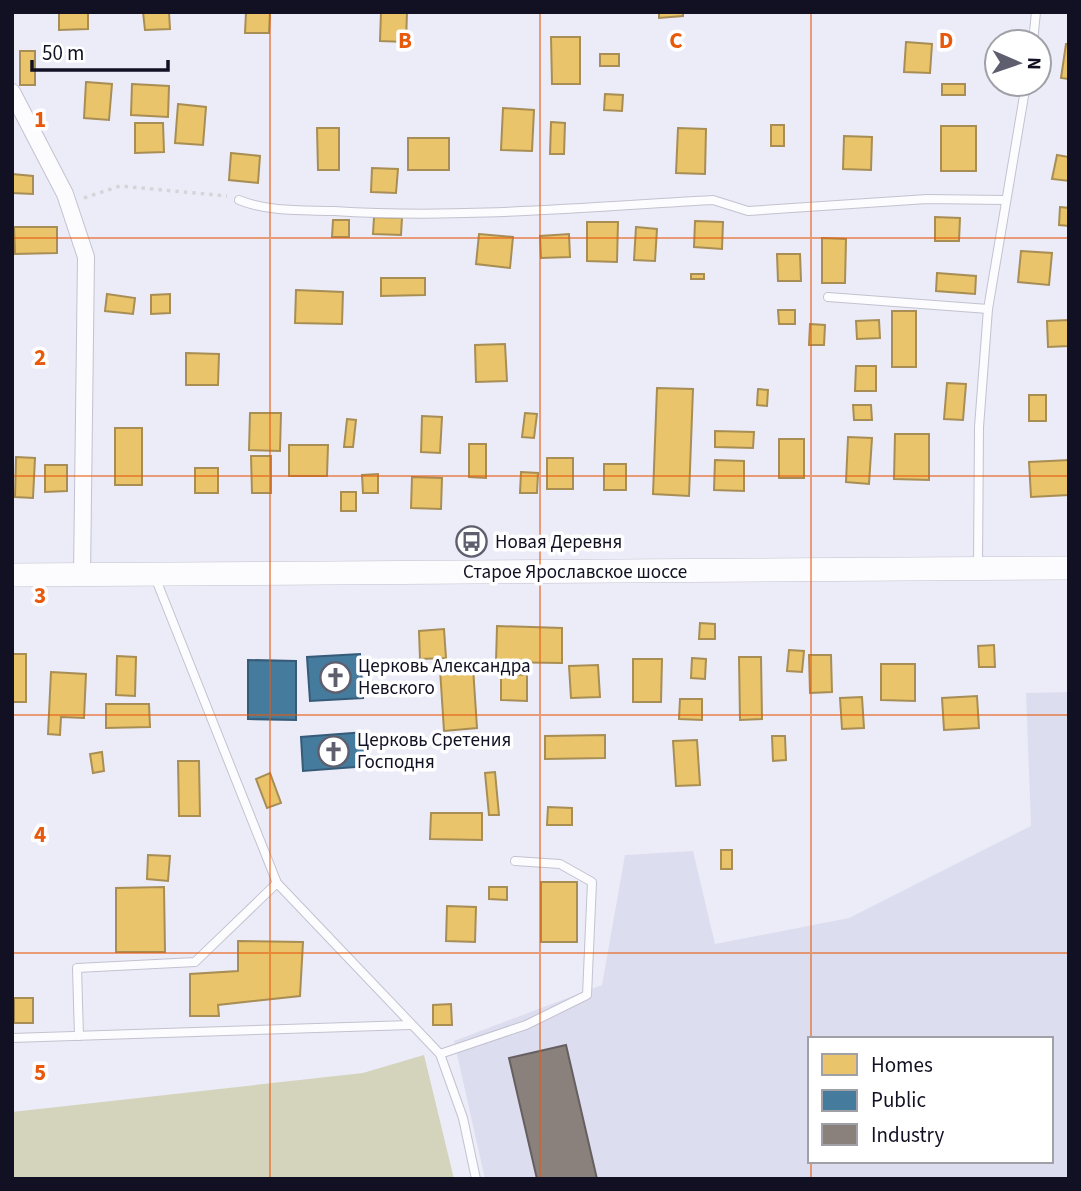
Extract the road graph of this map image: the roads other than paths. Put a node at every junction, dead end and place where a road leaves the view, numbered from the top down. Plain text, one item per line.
1 (12, 92) edge
2 (1023, 98) edge
3 (239, 200) road end
4 (1005, 200) junction
5 (828, 297) dead end
6 (988, 309) junction
7 (1069, 568) edge
8 (978, 569) junction
9 (154, 574) junction
10 (12, 575) edge
11 (82, 575) junction
12 (515, 861) dead end
13 (277, 883) junction
14 (410, 1025) junction
15 (79, 1036) junction
16 (12, 1038) edge
17 (440, 1054) junction
18 (476, 1179) edge

1 - 11 street
2 - 4 lane
3 - 4 lane
4 - 6 lane
5 - 6 lane
6 - 8 lane
7 - 8 main road, Старое Ярославское шоссе
8 - 9 main road, Старое Ярославское шоссе
9 - 11 main road, Старое Ярославское шоссе
9 - 13 lane
10 - 11 main road, Старое Ярославское шоссе
12 - 17 lane
13 - 14 lane
13 - 15 lane
14 - 15 lane
14 - 17 lane
15 - 16 lane
17 - 18 lane

